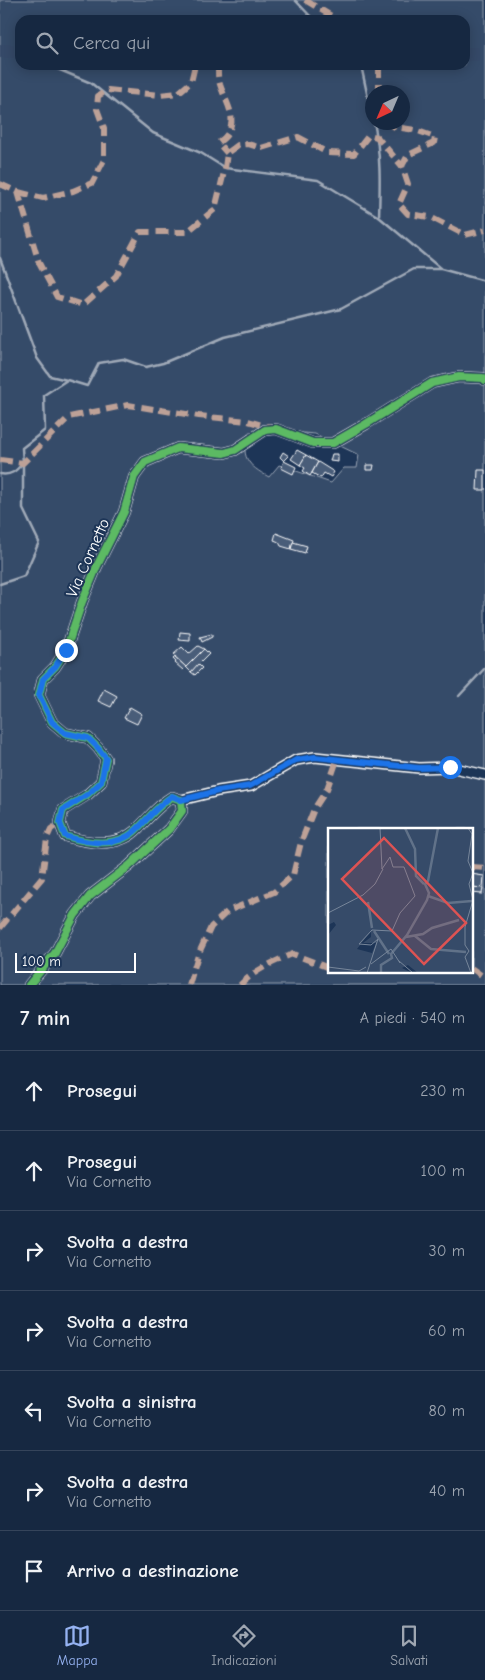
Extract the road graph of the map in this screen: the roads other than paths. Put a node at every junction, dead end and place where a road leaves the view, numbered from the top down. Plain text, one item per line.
1 (485, 380) edge
2 (485, 775) edge
3 (181, 800) junction
4 (29, 985) edge

1 - 3 street, Via Cornetto
2 - 3 street
3 - 4 street

